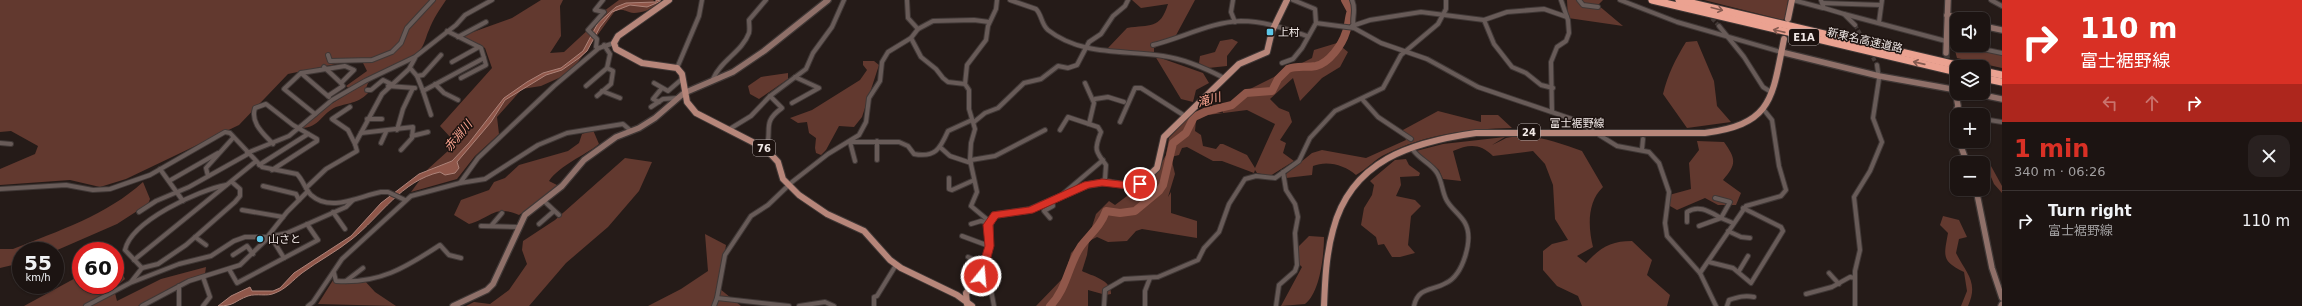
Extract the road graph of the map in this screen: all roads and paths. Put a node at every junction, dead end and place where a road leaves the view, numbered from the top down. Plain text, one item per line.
1 (432, 0) edge
2 (492, 0) edge
3 (603, 0) edge
4 (669, 0) edge
5 (702, 0) edge
6 (766, 0) edge
7 (828, 0) edge
8 (844, 0) edge
9 (907, 0) edge
10 (997, 0) edge
11 (1010, 0) edge
12 (1128, 0) edge
13 (1233, 0) edge
14 (1287, 0) edge
15 (1293, 0) edge
16 (1352, 0) edge
17 (1446, 0) edge
18 (1561, 0) edge
19 (1579, 0) edge
20 (1620, 0) edge
21 (1652, 0) edge
22 (1679, 0) edge
23 (1793, 0) edge
24 (1876, 0) edge
25 (1882, 0) edge
26 (1948, 0) edge
27 (1991, 0) edge
28 (1821, 1) edge
29 (1846, 2) edge
30 (1880, 5) junction
31 (2002, 6) edge
32 (1598, 7) dead end
33 (1824, 8) junction
34 (1445, 14) junction
35 (1844, 14) junction
36 (1947, 15) junction
37 (1950, 16) edge
38 (1567, 17) junction
39 (1788, 19) dead end
40 (1484, 20) junction
41 (486, 22) dead end
42 (989, 22) junction
43 (1235, 22) junction
44 (1879, 22) junction
45 (1316, 23) junction
46 (1855, 25) tunnel mouth
47 (1719, 26) tunnel mouth
48 (1274, 27) junction
49 (1353, 27) junction
50 (1990, 27) edge
51 (918, 29) junction
52 (2002, 30) edge
53 (447, 31) junction
54 (1308, 36) junction
55 (1728, 36) junction
56 (458, 37) junction
57 (911, 38) junction
58 (1784, 39) dead end
59 (1944, 40) junction
60 (1950, 42) edge
61 (614, 43) junction
62 (604, 45) junction
63 (1153, 45) dead end
64 (480, 47) junction
65 (599, 48) junction
66 (1084, 48) junction
67 (1990, 50) edge
68 (1405, 51) junction
69 (1781, 52) junction
70 (1946, 53) tunnel mouth
71 (2002, 53) edge
72 (328, 55) dead end
73 (442, 55) dead end
74 (415, 57) junction
75 (484, 58) junction
76 (452, 62) dead end
77 (1282, 63) dead end
78 (1950, 63) edge
79 (1877, 65) tunnel mouth
80 (324, 67) junction
81 (411, 68) junction
82 (607, 68) junction
83 (677, 68) junction
84 (1950, 70) edge
85 (1990, 72) edge
86 (301, 73) junction
87 (2002, 75) edge
88 (417, 76) junction
89 (1879, 76) junction
90 (794, 77) junction
91 (461, 78) dead end
92 (682, 78) junction
93 (1224, 78) junction
94 (713, 79) junction
95 (1990, 79) edge
96 (2002, 82) edge
97 (341, 83) junction
98 (654, 83) dead end
99 (1084, 83) dead end
100 (435, 84) junction
101 (965, 84) junction
102 (389, 85) junction
103 (586, 86) dead end
104 (419, 87) junction
105 (413, 88) junction
106 (662, 88) junction
107 (1553, 88) junction
108 (1950, 89) edge
109 (367, 90) dead end
110 (423, 91) junction
111 (602, 91) junction
112 (1771, 92) junction
113 (684, 93) junction
114 (328, 96) junction
115 (597, 96) dead end
116 (770, 96) junction
117 (1990, 97) edge
118 (620, 98) dead end
119 (676, 98) junction
120 (1095, 99) junction
121 (1362, 99) junction
122 (2002, 99) edge
123 (332, 100) junction
124 (458, 100) dead end
125 (659, 102) junction
126 (1124, 102) dead end
127 (792, 103) dead end
128 (350, 107) dead end
129 (651, 107) dead end
130 (1764, 110) junction
131 (1552, 112) junction
132 (315, 114) junction
133 (431, 115) dead end
134 (1185, 116) junction
135 (367, 119) junction
136 (382, 119) dead end
137 (1575, 120) junction
138 (1590, 120) dead end
139 (1990, 120) edge
140 (973, 121) junction
141 (1120, 122) dead end
142 (2002, 122) edge
143 (1089, 124) junction
144 (299, 129) junction
145 (397, 130) junction
146 (630, 130) junction
147 (728, 130) junction
148 (1045, 130) dead end
149 (1060, 130) dead end
150 (386, 132) junction
151 (428, 132) dead end
152 (1595, 132) junction
153 (361, 133) junction
154 (308, 134) junction
155 (412, 136) junction
156 (233, 138) junction
157 (1411, 139) dead end
158 (1643, 139) dead end
159 (876, 141) junction
160 (0, 142) edge
161 (850, 142) junction
162 (381, 143) dead end
163 (11, 144) dead end
164 (273, 144) junction
165 (355, 144) junction
166 (941, 148) junction
167 (766, 149) junction
168 (1642, 149) junction
169 (401, 150) dead end
170 (1413, 150) dead end
171 (218, 153) junction
172 (247, 153) junction
173 (877, 160) dead end
174 (1103, 160) junction
175 (855, 161) dead end
176 (971, 162) junction
177 (257, 163) junction
178 (160, 169) junction
179 (272, 170) junction
180 (1283, 172) junction
181 (208, 176) junction
182 (949, 178) dead end
183 (169, 181) junction
184 (972, 181) junction
185 (232, 182) junction
186 (1102, 182) junction
187 (460, 183) junction
188 (227, 185) junction
189 (789, 185) junction
190 (264, 186) dead end
191 (0, 190) edge
192 (307, 190) junction
193 (177, 191) junction
194 (1977, 196) edge
195 (1715, 198) dead end
196 (1059, 199) junction
197 (300, 200) junction
198 (354, 200) junction
199 (405, 200) junction
200 (183, 201) junction
201 (544, 201) junction
202 (1052, 202) junction
203 (1743, 208) junction
204 (242, 210) dead end
205 (554, 211) junction
206 (139, 212) dead end
207 (333, 212) junction
208 (502, 213) dead end
209 (559, 215) dead end
210 (283, 217) junction
211 (1050, 218) dead end
212 (1721, 218) junction
213 (989, 222) junction
214 (1687, 222) dead end
215 (1733, 223) junction
216 (307, 224) junction
217 (539, 224) dead end
218 (971, 224) dead end
219 (481, 226) dead end
220 (491, 226) junction
221 (1698, 226) dead end
222 (519, 227) junction
223 (345, 229) dead end
224 (1728, 231) junction
225 (962, 236) dead end
226 (195, 237) junction
227 (269, 237) junction
228 (1750, 238) dead end
229 (206, 245) dead end
230 (990, 246) junction
231 (253, 254) junction
232 (232, 255) dead end
233 (1748, 256) dead end
234 (968, 257) dead end
235 (284, 258) junction
236 (461, 258) dead end
237 (134, 260) junction
238 (1709, 262) junction
239 (896, 265) junction
240 (983, 267) junction
241 (142, 268) junction
242 (363, 268) dead end
243 (229, 269) junction
244 (1739, 271) junction
245 (334, 272) junction
246 (1700, 273) junction
247 (1829, 273) dead end
248 (203, 277) junction
249 (1150, 278) junction
250 (1855, 278) junction
251 (344, 282) junction
252 (130, 283) junction
253 (1839, 284) junction
254 (179, 286) junction
255 (2001, 291) edge
256 (1806, 294) dead end
257 (1754, 297) dead end
258 (717, 298) junction
259 (2002, 298) edge
260 (968, 305) edge
261 (86, 306) edge
262 (142, 306) edge
263 (179, 306) edge
264 (203, 306) edge
265 (308, 306) edge
266 (453, 306) edge
267 (714, 306) edge
268 (789, 306) edge
269 (799, 306) edge
270 (834, 306) edge
271 (874, 306) edge
272 (994, 306) edge
273 (1104, 306) edge
274 (1145, 306) edge
275 (1276, 306) edge
276 (1324, 306) edge
277 (1414, 306) edge
278 (1716, 306) edge
279 (1727, 306) edge
280 (1855, 306) edge

1 - 72 street
2 - 53 street
3 - 65 street
4 - 61 main road
5 - 83 street
6 - 94 street
7 - 94 street
8 - 90 street
9 - 51 street
10 - 42 street
11 - 66 street
12 - 66 street
13 - 43 street
14 - 48 main road
15 - 45 street
16 - 49 street
17 - 34 street
18 - 38 street
19 - 32 street
20 - 55 street
84 -> 21 highway, 新東名高速道路 / E1A
22 -> 78 highway, 新東名高速道路 / E1A
23 - 33 street
23 - 39 main road
24 - 30 street
25 - 30 street
26 - 36 street
27 - 31 street
28 - 29 street
28 - 33 street
29 - 30 street
30 - 44 street
33 - 35 street
34 - 40 street
34 - 49 street
34 - 68 street
35 - 44 street
35 - 46 street
36 - 37 street
36 - 59 street
38 - 40 street
38 - 107 street
40 - 107 street
41 - 56 street
42 - 51 street
42 - 101 street
43 - 48 street
43 - 63 street
44 - 59 street
45 - 49 street
45 - 54 street
47 - 55 street
48 - 54 street
48 - 93 main road
49 - 68 street
50 - 52 street
51 - 57 street
53 - 56 street
53 - 74 street
54 - 77 street
55 - 69 street
55 - 112 street
56 - 64 street
57 - 101 street
57 - 161 street
58 - 69 main road, 富士裾野線 / 24
59 - 60 street
59 - 70 street
61 - 62 street
61 - 83 main road
62 - 65 street
62 - 82 street
64 - 75 street
64 - 76 street
65 - 187 street
66 - 93 street
66 - 140 street
67 - 71 street
68 - 121 street
68 - 131 street
69 - 89 street
69 - 112 main road, 富士裾野線 / 24
73 - 88 street
74 - 81 street
74 - 123 street
75 - 91 street
75 - 100 street
79 - 89 street
80 - 86 street
80 - 97 street
80 - 97 street
81 - 88 street
81 - 102 street
82 - 103 street
82 - 111 street
83 - 92 main road, 76
85 - 87 highway
86 - 114 street
86 - 132 street
88 - 104 street
89 - 108 street
89 - 250 street
90 - 116 street
90 - 127 street
92 - 106 street
92 - 113 main road, 76
93 - 134 main road
94 - 113 street
95 - 96 highway
97 - 114 street
98 - 106 street
99 - 120 street
100 - 110 street
100 - 124 street
101 - 140 street
102 - 105 street
102 - 109 street
102 - 135 street
104 - 105 street
104 - 110 street
105 - 145 street
106 - 125 street
107 - 131 street
110 - 133 street
111 - 115 street
111 - 118 street
112 - 130 main road, 富士裾野線 / 24
113 - 119 street
113 - 147 main road, 76
114 - 123 street
116 - 147 street
116 - 167 street
117 - 122 street
119 - 125 street
119 - 146 street
120 - 126 street
120 - 143 street
121 - 157 street
121 - 180 street
123 - 132 street
125 - 129 street
128 - 165 street
130 - 152 main road, 富士裾野線 / 24
130 - 203 street
131 - 137 street
132 - 144 street
134 - 141 street
134 - 186 main road
135 - 136 street
135 - 153 street
137 - 138 street
137 - 152 street
139 - 142 street
140 - 166 street
140 - 176 street
143 - 149 street
143 - 174 street
144 - 154 street
144 - 164 street
144 - 164 street
145 - 150 street
145 - 155 street
146 - 187 street
146 - 201 street
147 - 167 main road, 76
148 - 176 street
150 - 153 street
150 - 162 street
151 - 155 street
152 - 168 street
152 - 276 main road, 富士裾野線 / 24
153 - 165 street
154 - 177 street
154 - 179 street
155 - 169 street
156 - 171 street
156 - 172 street
156 - 178 street
158 - 168 street
159 - 161 street
159 - 166 street
159 - 173 street
160 - 163 street
161 - 175 street
161 - 189 street
164 - 172 street
165 - 192 street
166 - 176 street
167 - 189 main road, 76
168 - 246 street
170 - 277 street
171 - 181 street
171 - 183 street
172 - 177 street
172 - 181 street
174 - 186 street
174 - 196 street
176 - 184 street
177 - 179 street
177 - 185 street
178 - 183 street
178 - 191 street
179 - 192 street
180 - 249 street
180 - 275 street
181 - 193 street
182 - 184 street
183 - 193 street
184 - 213 street
185 - 188 street
185 - 226 street
186 - 196 main road
187 - 199 street
188 - 200 street
188 - 237 street
189 - 239 main road, 76
189 - 258 street
190 - 197 street
192 - 197 street
192 - 198 street
193 - 200 street
193 - 206 street
194 - 255 street
195 - 212 street
196 - 202 main road
197 - 210 street
198 - 199 street
198 - 207 street
199 - 245 street
200 - 237 street
201 - 205 street
201 - 222 street
202 - 211 street
202 - 213 main road
203 - 215 street
203 - 244 street
204 - 210 street
205 - 209 street
205 - 217 street
207 - 216 street
207 - 223 street
208 - 220 street
210 - 227 street
212 - 214 street
212 - 215 street
212 - 221 street
213 - 218 street
213 - 230 main road
215 - 224 street
216 - 227 street
216 - 235 street
219 - 220 street
220 - 222 street
222 - 266 street
224 - 228 street
224 - 238 street
225 - 230 street
226 - 229 street
226 - 241 street
227 - 231 street
227 - 235 street
227 - 252 street
230 - 240 main road
231 - 232 street
231 - 243 street
233 - 244 street
234 - 240 street
235 - 243 street
236 - 251 street
237 - 241 street
238 - 244 street
238 - 246 street
239 - 260 main road, 76
239 - 271 street
240 - 260 main road
240 - 272 street
241 - 252 street
242 - 251 street
243 - 248 street
245 - 251 street
245 - 265 street
246 - 278 street
247 - 253 street
248 - 254 street
248 - 264 street
249 - 273 street
249 - 274 street
250 - 253 street
250 - 280 street
252 - 261 street
253 - 256 street
254 - 262 street
254 - 263 street
255 - 259 street
257 - 279 street
258 - 267 street
258 - 268 street
269 - 270 street

